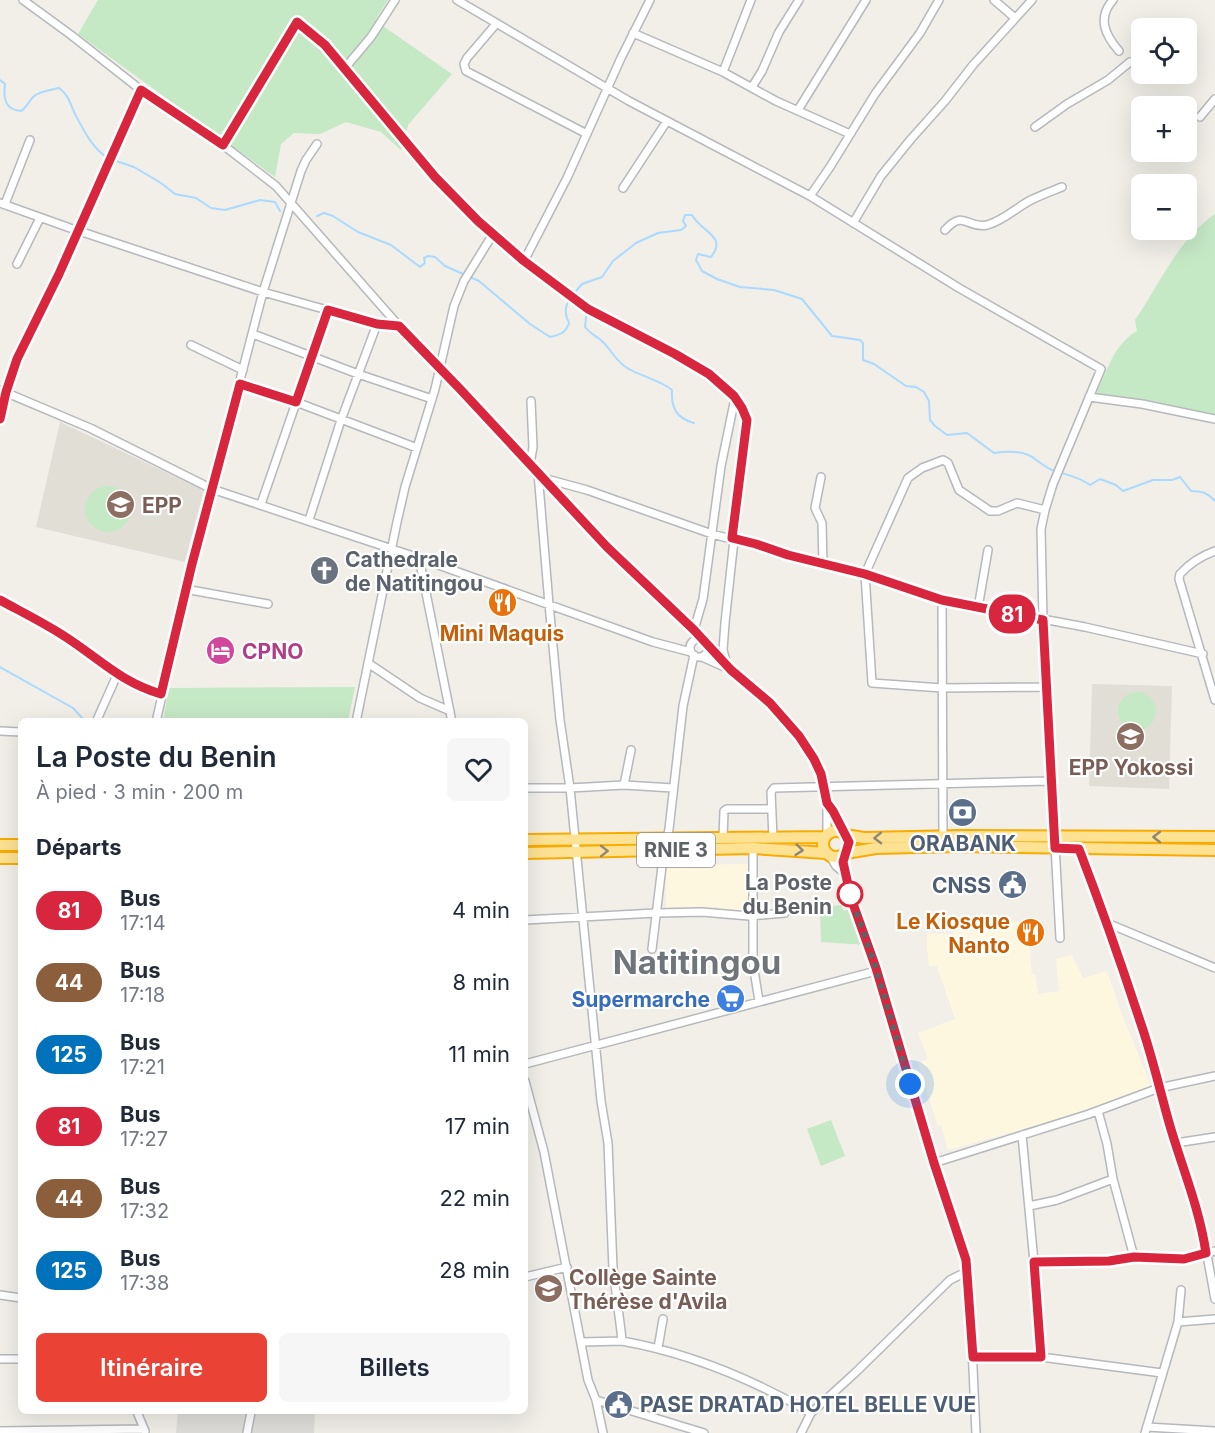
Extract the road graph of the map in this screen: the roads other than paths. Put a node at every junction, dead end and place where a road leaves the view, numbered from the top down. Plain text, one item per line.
1 (22, 0) edge
2 (395, 0) edge
3 (457, 0) edge
4 (650, 0) edge
5 (751, 0) edge
6 (799, 0) edge
7 (866, 0) edge
8 (939, 0) edge
9 (994, 0) edge
10 (1032, 0) edge
11 (1113, 0) edge
12 (1015, 18) junction
13 (496, 24) junction
14 (633, 33) junction
15 (1119, 51) dead end
16 (1130, 62) dead end
17 (345, 68) junction
18 (723, 72) junction
19 (752, 87) junction
20 (607, 88) junction
21 (141, 90) junction
22 (1215, 99) edge
23 (798, 110) junction
24 (1200, 117) dead end
25 (667, 121) junction
26 (1035, 127) dead end
27 (586, 134) junction
28 (850, 134) junction
29 (30, 140) dead end
30 (317, 144) dead end
31 (223, 145) junction
32 (1062, 187) dead end
33 (623, 188) dead end
34 (810, 196) junction
35 (292, 202) junction
36 (2, 204) edge
37 (40, 218) junction
38 (853, 223) junction
39 (945, 230) dead end
40 (78, 231) junction
41 (493, 234) junction
42 (524, 261) junction
43 (16, 264) dead end
44 (263, 291) junction
45 (328, 310) junction
46 (377, 324) junction
47 (399, 326) junction
48 (253, 334) junction
49 (191, 345) dead end
50 (312, 355) junction
51 (440, 369) junction
52 (243, 370) junction
53 (358, 374) junction
54 (240, 384) junction
55 (3, 391) edge
56 (1089, 397) junction
57 (432, 399) junction
58 (735, 399) junction
59 (531, 401) dead end
60 (296, 402) junction
61 (1215, 418) edge
62 (0, 419) edge
63 (341, 420) junction
64 (417, 448) junction
65 (530, 464) junction
66 (540, 476) junction
67 (821, 477) dead end
68 (212, 489) junction
69 (261, 504) junction
70 (1045, 510) junction
71 (309, 520) junction
72 (712, 534) junction
73 (732, 538) junction
74 (391, 548) junction
75 (988, 550) dead end
76 (1215, 551) edge
77 (419, 558) junction
78 (823, 564) junction
79 (865, 574) junction
80 (185, 589) junction
81 (0, 600) edge
82 (942, 600) junction
83 (268, 604) dead end
84 (549, 604) junction
85 (978, 608) junction
86 (1043, 620) junction
87 (694, 630) junction
88 (702, 639) junction
89 (708, 645) junction
90 (692, 653) junction
91 (1203, 654) junction
92 (702, 657) junction
93 (368, 663) junction
94 (729, 667) junction
95 (117, 675) junction
96 (1047, 687) junction
97 (942, 688) junction
98 (161, 694) junction
99 (1215, 700) edge
100 (450, 711) junction
101 (98, 718) edge
102 (157, 718) edge
103 (357, 718) edge
104 (451, 718) edge
105 (0, 731) edge
106 (18, 732) edge
107 (631, 750) dead end
108 (1050, 781) junction
109 (624, 785) junction
110 (943, 785) junction
111 (824, 787) junction
112 (528, 788) edge
113 (570, 788) junction
114 (673, 788) junction
115 (827, 803) junction
116 (771, 809) junction
117 (844, 834) junction
118 (826, 836) junction
119 (1077, 837) junction
120 (1213, 837) edge
121 (723, 838) junction
122 (772, 838) junction
123 (574, 839) junction
124 (528, 840) edge
125 (943, 842) junction
126 (1055, 843) junction
127 (0, 844) edge
128 (18, 844) edge
129 (665, 844) junction
130 (753, 848) junction
131 (1079, 849) junction
132 (575, 851) junction
133 (1214, 852) edge
134 (528, 853) edge
135 (845, 853) junction
136 (828, 854) junction
137 (0, 858) edge
138 (18, 858) edge
139 (845, 874) junction
140 (656, 913) junction
141 (785, 913) dead end
142 (752, 914) junction
143 (582, 917) junction
144 (528, 920) edge
145 (1107, 923) junction
146 (1060, 938) dead end
147 (652, 949) dead end
148 (1215, 968) edge
149 (876, 971) junction
150 (759, 1001) junction
151 (595, 1046) junction
152 (528, 1063) edge
153 (1215, 1076) edge
154 (1159, 1088) junction
155 (528, 1092) edge
156 (1098, 1111) junction
157 (1022, 1135) junction
158 (1215, 1137) edge
159 (1176, 1143) junction
160 (934, 1163) junction
161 (1113, 1179) junction
162 (1029, 1206) junction
163 (1215, 1251) edge
164 (1206, 1253) junction
165 (1134, 1257) junction
166 (1034, 1262) junction
167 (567, 1267) junction
168 (968, 1271) junction
169 (528, 1276) edge
170 (1181, 1290) dead end
171 (0, 1295) edge
172 (18, 1298) edge
173 (1215, 1299) edge
174 (663, 1319) dead end
175 (1215, 1319) edge
176 (1178, 1322) junction
177 (621, 1341) junction
178 (582, 1342) junction
179 (658, 1348) junction
180 (973, 1357) junction
181 (1041, 1357) junction
182 (0, 1359) edge
183 (18, 1359) edge
184 (1162, 1373) junction
185 (596, 1400) junction
186 (812, 1413) junction
187 (138, 1414) edge
188 (251, 1414) edge
189 (1146, 1430) edge
190 (0, 1431) edge
191 (145, 1431) edge
192 (1215, 1431) edge
193 (247, 1433) edge
194 (603, 1433) edge
195 (704, 1433) edge
196 (801, 1433) edge
197 (976, 1433) edge

1 - 21 street
2 - 17 street
3 - 13 street
4 - 14 street
5 - 18 street
6 - 19 street
7 - 23 street
8 - 28 street
9 - 12 street
10 - 12 street
11 - 15 street
12 - 38 street
13 - 20 street
13 - 27 street
14 - 18 street
14 - 20 street
16 - 26 street
17 - 31 street
17 - 41 street
18 - 19 street
19 - 23 street
20 - 25 street
20 - 27 street
21 - 31 street
21 - 40 street
22 - 24 street
23 - 28 street
25 - 33 street
25 - 34 street
27 - 42 street
28 - 34 street
29 - 36 street
30 - 35 street
31 - 35 street
32 - 39 street
34 - 38 street
35 - 44 street
35 - 47 street
36 - 37 street
37 - 40 street
37 - 43 street
38 - 56 street
40 - 44 street
40 - 55 street
41 - 42 street
41 - 51 street
42 - 58 street
44 - 45 street
44 - 48 street
45 - 46 street
45 - 50 street
46 - 47 street
46 - 53 street
47 - 51 street
48 - 50 street
48 - 52 street
49 - 52 street
50 - 53 street
50 - 60 street
51 - 57 street
51 - 65 street
52 - 54 street
53 - 57 street
53 - 63 street
54 - 60 street
54 - 68 street
55 - 62 street
55 - 68 street
56 - 61 street
56 - 70 street
57 - 64 street
58 - 72 street
58 - 73 street
59 - 65 street
60 - 63 street
60 - 69 street
63 - 64 street
63 - 71 street
64 - 74 street
65 - 66 street
66 - 72 street
66 - 84 street
66 - 87 street
67 - 78 street
68 - 69 street
68 - 80 street
69 - 71 street
70 - 79 street
70 - 86 street
71 - 74 street
72 - 73 street
72 - 87 street
73 - 78 street
73 - 94 street
74 - 77 street
74 - 93 street
75 - 85 street
76 - 91 street
77 - 84 street
77 - 100 street
78 - 79 street
79 - 82 street
79 - 97 street
80 - 83 street
80 - 98 street
81 - 95 street
82 - 85 street
82 - 97 street
84 - 90 street
84 - 113 street
85 - 86 street
86 - 91 street
86 - 96 street
87 - 88 street
88 - 89 street
88 - 90 street
89 - 92 street
89 - 94 street
90 - 92 street
90 - 114 street
91 - 99 street
92 - 94 street
93 - 100 street
93 - 103 street
94 - 111 street
95 - 98 street
95 - 101 street
96 - 97 street
96 - 108 street
97 - 110 street
98 - 102 street
100 - 104 street
105 - 106 street
107 - 109 street
108 - 110 street
108 - 126 street
109 - 113 street
109 - 114 street
110 - 111 street
110 - 125 street
111 - 115 street
111 - 116 street
112 - 113 street
113 - 123 street
114 - 129 street
115 - 117 street
115 - 118 street
116 - 121 street
116 - 122 street
117 - 118 highway, RNIE 3
125 -> 117 highway, RNIE 3
117 - 135 highway
118 - 122 highway, RNIE 3
118 - 136 highway
120 -> 119 highway, RNIE 3
119 - 126 highway, RNIE 3
119 - 131 street
120 - 133 street
121 - 122 highway, RNIE 3
121 - 129 highway, RNIE 3
123 - 124 highway, RNIE 3
123 - 129 highway, RNIE 3
123 - 132 street
125 - 126 highway, RNIE 3
125 - 135 highway, RNIE 3
126 - 131 highway, RNIE 3
126 - 146 street
127 - 128 highway
129 - 130 highway, RNIE 3
132 -> 129 highway, RNIE 3
129 - 140 street
130 -> 136 highway, RNIE 3
130 - 142 street
131 - 133 highway, RNIE 3
131 - 145 street
132 - 134 highway, RNIE 3
132 - 143 street
135 - 136 highway, RNIE 3
135 - 139 street
136 - 139 street
137 - 138 highway
139 - 149 street
140 - 142 street
140 - 143 street
140 - 147 street
141 - 142 street
142 - 150 street
143 - 144 street
143 - 151 street
145 - 148 street
145 - 154 street
149 - 150 street
149 - 160 street
150 - 151 street
151 - 152 street
151 - 177 street
153 - 154 street
154 - 156 street
154 - 159 street
155 - 167 street
156 - 157 street
156 - 161 street
157 - 160 street
157 - 162 street
158 - 159 street
159 - 164 street
160 - 168 street
161 - 162 street
161 - 165 street
162 - 166 street
163 - 164 street
164 - 165 street
164 - 173 street
165 - 166 street
166 - 181 street
167 - 169 street
167 - 178 street
168 - 180 street
168 - 186 street
170 - 176 street
171 - 172 street
174 - 179 street
175 - 176 street
176 - 184 street
177 - 178 street
177 - 179 street
178 - 185 street
179 - 186 street
180 - 181 street
180 - 197 street
181 - 184 street
182 - 183 street
184 - 189 street
185 - 194 street
185 - 195 street
186 - 196 street
187 - 191 street
188 - 193 street
189 - 192 street
190 - 191 street

